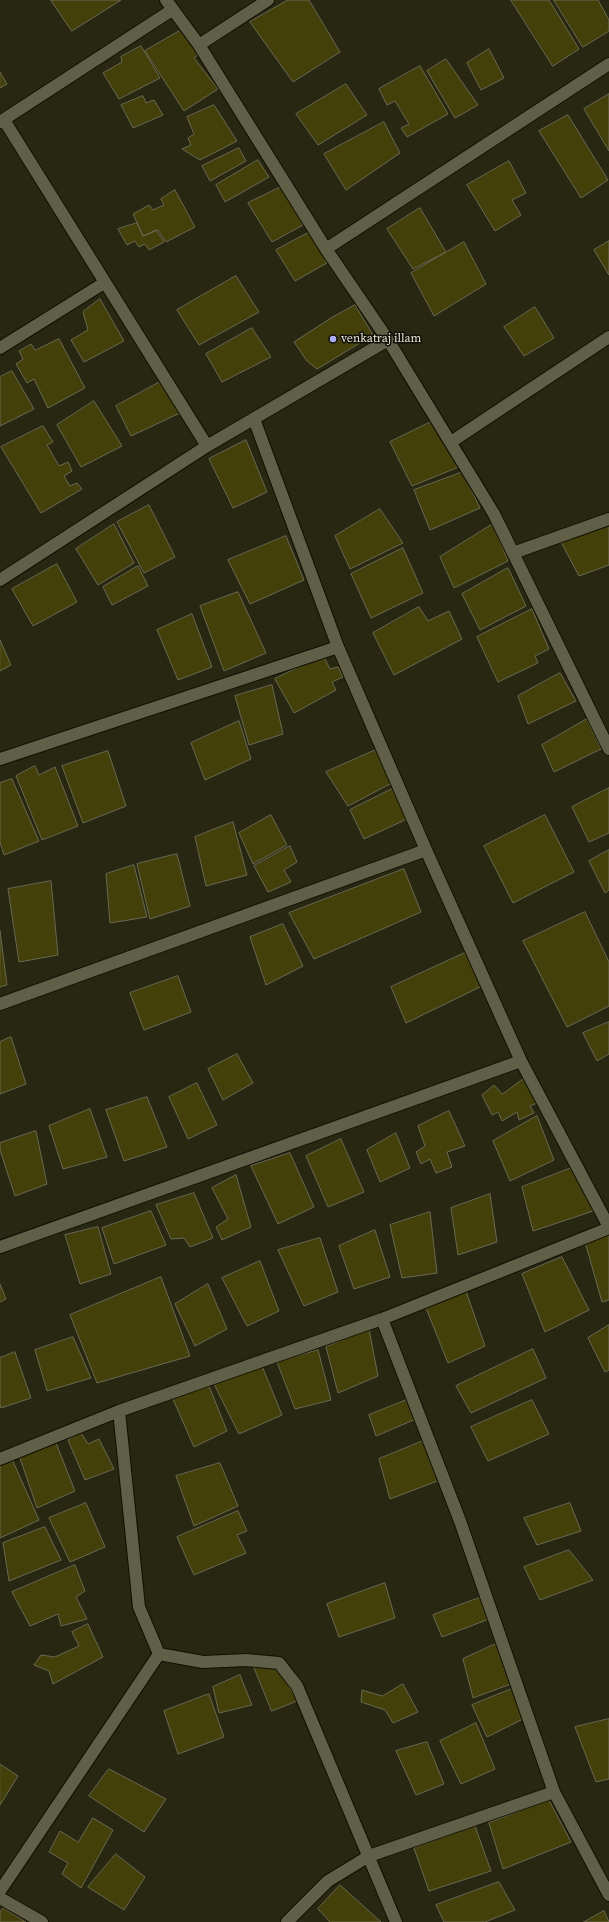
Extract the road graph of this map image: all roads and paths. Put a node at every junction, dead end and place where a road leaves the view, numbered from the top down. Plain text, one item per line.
1 (268, 0) edge
2 (169, 5) edge
3 (198, 45) junction
4 (609, 64) edge
5 (2, 121) edge
6 (326, 249) junction
7 (104, 283) junction
8 (609, 337) edge
9 (388, 340) junction
10 (0, 348) edge
11 (254, 419) junction
12 (451, 442) junction
13 (207, 446) junction
14 (609, 519) edge
15 (513, 553) junction
16 (0, 580) edge
17 (338, 647) junction
18 (609, 749) edge
19 (0, 759) edge
20 (426, 850) junction
21 (0, 1004) edge
22 (521, 1061) junction
23 (609, 1227) edge
24 (0, 1247) edge
25 (382, 1319) junction
26 (119, 1411) junction
27 (0, 1459) edge
28 (159, 1654) junction
29 (554, 1792) junction
30 (369, 1856) junction
31 (0, 1891) edge
32 (609, 1894) edge
33 (0, 1898) edge
34 (42, 1922) edge
35 (287, 1922) edge
36 (396, 1922) edge

1 - 3 street
2 - 3 street
2 - 5 street
3 - 6 street
4 - 6 street
5 - 7 street
6 - 9 street
7 - 10 street
7 - 13 street
8 - 12 street
9 - 11 street
9 - 12 street
11 - 13 street
11 - 17 street
12 - 15 street
13 - 16 street
14 - 15 street
15 - 18 street
17 - 19 street
17 - 20 street
20 - 21 street
20 - 22 street
22 - 23 street
22 - 24 street
23 - 25 street
25 - 26 street
25 - 29 street
26 - 27 street
26 - 28 street
28 - 30 street
28 - 31 street
29 - 30 street
29 - 32 street
30 - 35 street
30 - 36 street
33 - 34 street

